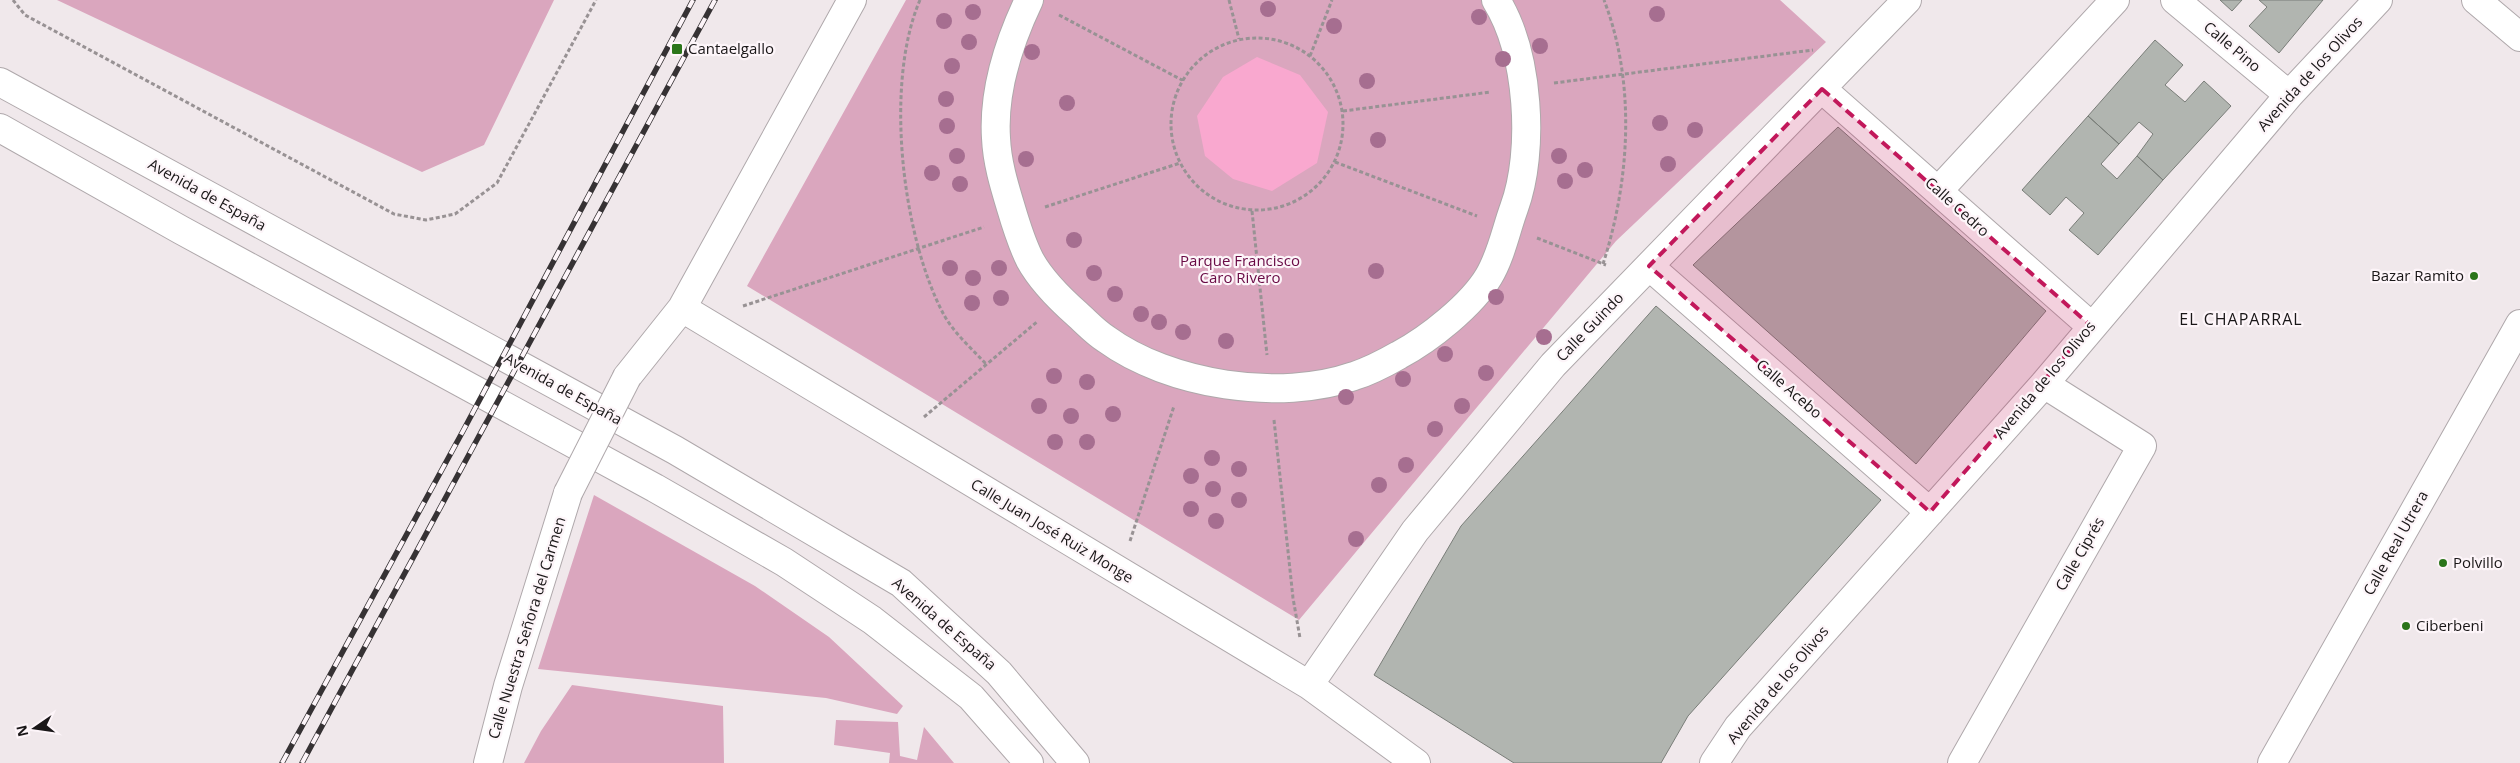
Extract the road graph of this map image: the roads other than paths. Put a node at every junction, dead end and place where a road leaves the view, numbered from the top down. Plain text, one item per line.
1 (852, 0) edge
2 (1029, 0) edge
3 (1496, 0) edge
4 (1908, 0) edge
5 (2115, 0) edge
6 (2175, 0) edge
7 (2378, 0) edge
8 (2476, 0) edge
9 (2520, 38) edge
10 (0, 82) edge
11 (1822, 89) junction
12 (2289, 95) junction
13 (0, 128) edge
14 (1938, 191) junction
15 (1649, 266) junction
16 (682, 308) junction
17 (2520, 324) edge
18 (2091, 326) junction
19 (2044, 384) junction
20 (1930, 512) junction
21 (1310, 685) junction
22 (488, 763) edge
23 (1029, 763) edge
24 (1075, 763) edge
25 (1416, 763) edge
26 (1714, 763) edge
27 (1962, 763) edge
28 (2272, 763) edge

1 - 16 street, Calle Nuestra Señora del Carmen
2 - 3 street
4 - 11 street, Calle Guindo
5 - 14 street
6 - 12 street, Calle Pino
7 - 12 street, Avenida de los Olivos
8 - 9 street
10 - 24 street, Avenida de España
11 - 14 street, Calle Cedro
11 - 15 street, Calle Guindo
12 - 18 street, Avenida de los Olivos
13 - 23 street
14 - 18 street, Calle Cedro
15 - 20 street, Calle Acebo
15 - 21 street, Calle Guindo
16 - 21 street, Calle Juan José Ruiz Monge
16 - 22 street, Calle Nuestra Señora del Carmen, bridge
17 - 28 street, Calle Real Utrera
18 - 19 street, Avenida de los Olivos
19 - 20 street, Avenida de los Olivos
19 - 27 street, Calle Ciprés
20 - 26 street, Avenida de los Olivos
21 - 25 street, Calle Juan José Ruiz Monge

